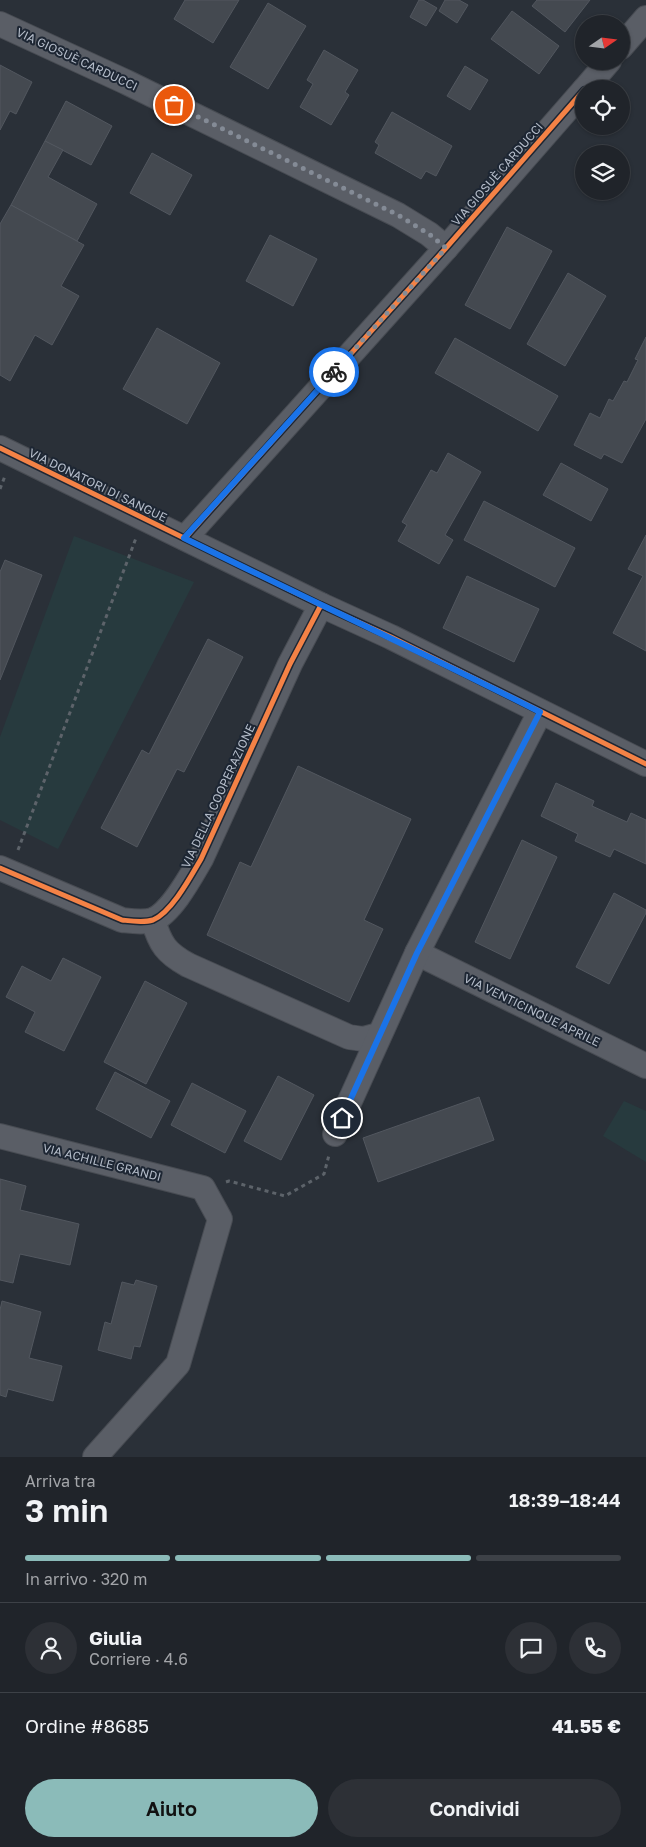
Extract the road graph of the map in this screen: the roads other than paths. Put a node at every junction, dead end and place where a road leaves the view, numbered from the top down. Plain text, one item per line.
1 (646, 18) edge
2 (0, 24) edge
3 (630, 37) edge
4 (600, 70) edge
5 (592, 80) edge
6 (575, 99) edge
7 (446, 248) junction
8 (0, 448) edge
9 (184, 538) junction
10 (321, 605) junction
11 (540, 712) junction
12 (646, 764) edge
13 (5, 870) edge
14 (154, 920) junction
15 (417, 953) junction
16 (378, 1035) junction
17 (646, 1066) edge
18 (335, 1134) dead end
19 (0, 1136) edge
20 (95, 1457) edge

1 - 3 street
2 - 7 street, VIA GIOSUÈ CARDUCCI
4 - 5 street, VIA GIOSUÈ CARDUCCI
6 - 7 street, VIA GIOSUÈ CARDUCCI
7 - 9 street, VIA GIOSUÈ CARDUCCI
8 - 9 street, VIA DONATORI DI SANGUE
9 - 10 street, VIA DONATORI DI SANGUE
10 - 11 street, VIA DONATORI DI SANGUE
10 - 14 street, VIA DELLA COOPERAZIONE
11 - 12 street, VIA DONATORI DI SANGUE
11 - 15 street
13 - 14 street
14 - 16 street
15 - 16 street
15 - 17 street, VIA VENTICINQUE APRILE
16 - 18 street
19 - 20 street, VIA ACHILLE GRANDI

